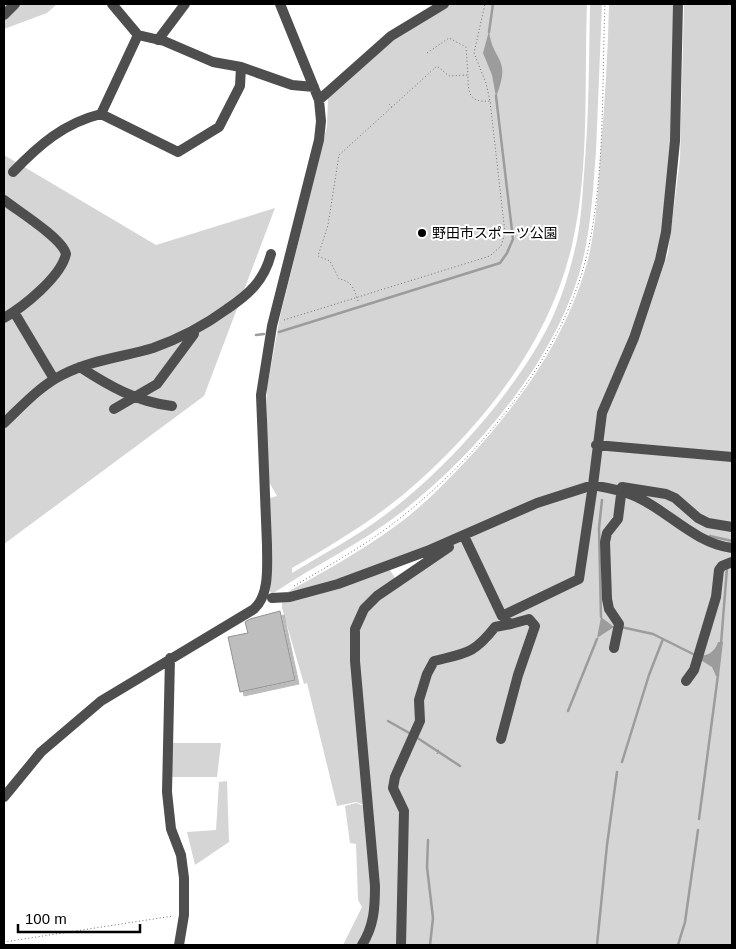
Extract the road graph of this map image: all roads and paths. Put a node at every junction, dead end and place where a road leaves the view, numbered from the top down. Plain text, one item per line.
1 (15, 4) edge
2 (112, 4) edge
3 (185, 4) edge
4 (280, 4) edge
5 (444, 4) edge
6 (485, 4) edge
7 (605, 4) edge
8 (678, 4) edge
9 (4, 15) edge
10 (138, 34) junction
11 (158, 40) junction
12 (428, 53) dead end
13 (241, 66) junction
14 (468, 75) junction
15 (314, 86) junction
16 (319, 100) junction
17 (490, 101) junction
18 (389, 104) dead end
19 (392, 107) junction
20 (101, 114) junction
21 (13, 172) dead end
22 (4, 200) edge
23 (271, 254) dead end
24 (356, 297) junction
25 (358, 301) dead end
26 (14, 312) junction
27 (4, 318) edge
28 (273, 323) junction
29 (198, 329) junction
30 (80, 367) junction
31 (54, 380) junction
32 (136, 398) junction
33 (172, 406) dead end
34 (114, 409) dead end
35 (4, 423) edge
36 (596, 445) junction
37 (732, 457) edge
38 (593, 485) junction
39 (621, 491) junction
40 (732, 527) edge
41 (464, 536) junction
42 (729, 548) edge
43 (729, 563) edge
44 (388, 566) junction
45 (398, 583) junction
46 (289, 589) joint
47 (268, 598) junction
48 (502, 616) junction
49 (511, 624) junction
50 (614, 648) dead end
51 (170, 658) junction
52 (686, 682) dead end
53 (501, 739) dead end
54 (439, 748) dead end
55 (437, 754) dead end
56 (4, 797) edge
57 (184, 915) junction
58 (4, 942) edge
59 (179, 945) edge
60 (362, 945) edge
61 (401, 945) edge

1 - 9 street
2 - 10 street
3 - 11 street
4 - 15 street
5 - 16 street
6 - 17 path
7 - 46 path
8 - 36 street
10 - 11 street
10 - 20 street
11 - 13 street
12 - 14 path
13 - 15 street
13 - 20 street
14 - 17 path
14 - 19 path
15 - 16 street
16 - 28 street
17 - 24 path
18 - 19 path
19 - 24 path
20 - 21 street
22 - 26 street
23 - 29 street
24 - 25 path
24 - 28 path
26 - 27 street
26 - 31 street
28 - 47 street
29 - 30 street
29 - 32 street
30 - 31 street
30 - 32 street
31 - 35 street
32 - 33 street
32 - 34 street
36 - 37 street
36 - 38 street
38 - 39 street
38 - 41 street
38 - 48 street
39 - 40 street
39 - 42 street
39 - 50 street
41 - 44 street
41 - 45 street
41 - 48 street
43 - 52 street
44 - 45 street
44 - 47 street
45 - 60 street
46 - 47 street
47 - 51 street
48 - 49 street
49 - 53 street
49 - 61 street
51 - 56 street
51 - 57 street
54 - 55 path
57 - 58 path
57 - 59 street

